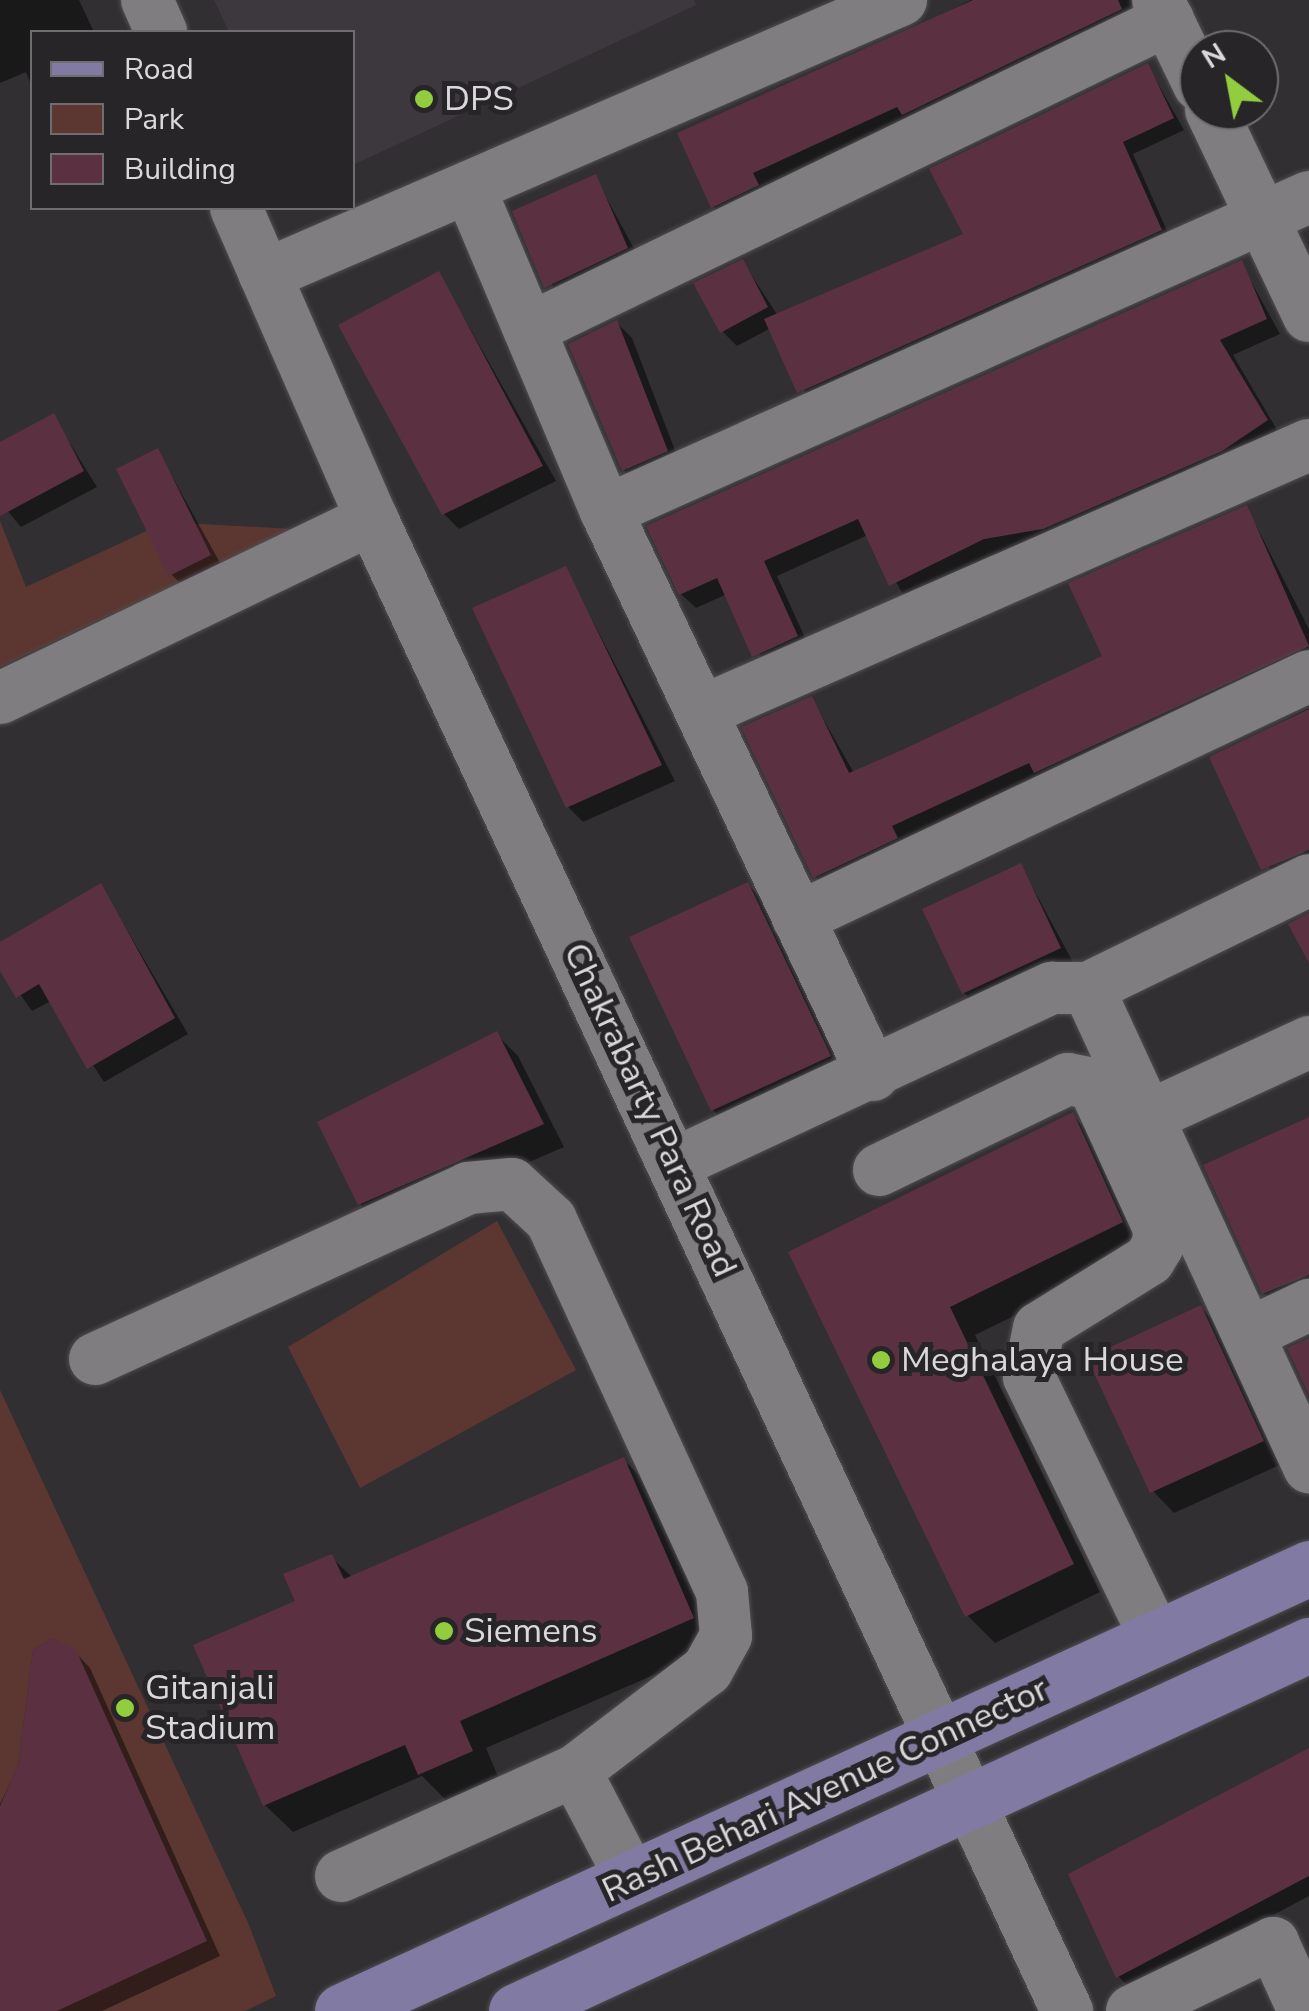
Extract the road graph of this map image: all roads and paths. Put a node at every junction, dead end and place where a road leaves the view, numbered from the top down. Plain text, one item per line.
1 (147, 0) edge
2 (901, 0) edge
3 (1163, 10) edge
4 (160, 30) edge
5 (1179, 43) edge
6 (1221, 130) edge
7 (469, 187) junction
8 (1309, 197) edge
9 (237, 210) edge
10 (1261, 215) junction
11 (265, 275) junction
12 (1309, 316) edge
13 (529, 329) junction
14 (1309, 446) edge
15 (606, 511) junction
16 (372, 519) junction
17 (1309, 676) edge
18 (0, 698) edge
19 (702, 711) junction
20 (1309, 880) edge
21 (798, 918) junction
22 (1088, 988) junction
23 (1309, 1042) edge
24 (874, 1075) junction
25 (1147, 1117) junction
26 (676, 1163) junction
27 (879, 1170) dead end
28 (1309, 1305) edge
29 (1248, 1334) junction
30 (95, 1359) dead end
31 (1309, 1467) edge
32 (1309, 1568) edge
33 (1155, 1637) junction
34 (1309, 1645) edge
35 (939, 1738) junction
36 (575, 1771) junction
37 (970, 1802) junction
38 (340, 1876) dead end
39 (632, 1878) junction
40 (1291, 1934) edge
41 (342, 2011) edge
42 (516, 2011) edge
43 (1066, 2011) edge
44 (1132, 2011) edge
45 (1304, 2011) edge

1 - 4 street
2 - 7 street
3 - 5 street
3 - 13 street
6 - 10 street
7 - 11 street
7 - 13 street
8 - 10 street
9 - 11 street, Chakrabarty Para Road
10 - 12 street
10 - 15 street
11 - 16 street, Chakrabarty Para Road
13 - 15 street
14 - 19 street
15 - 19 street
16 - 18 street
16 - 26 street, Chakrabarty Para Road
17 - 21 street
19 - 21 street
20 - 22 street
21 - 24 street
22 - 24 street
22 - 25 street
23 - 25 street
24 - 26 street
25 - 29 street
26 - 35 street, Chakrabarty Para Road
27 - 33 street
28 - 29 street
29 - 31 street
30 - 36 street
32 - 33 main road, Rash Behari Avenue Connector
33 - 35 main road, Rash Behari Avenue Connector
34 - 37 main road, Rash Behari Avenue Connector
35 - 37 street, Chakrabarty Para Road
35 - 39 main road, Rash Behari Avenue Connector
36 - 38 street
36 - 39 street
37 - 42 main road, Rash Behari Avenue Connector
37 - 43 street, Chakrabarty Para Road
39 - 41 main road, Rash Behari Avenue Connector
40 - 44 street
40 - 45 street

